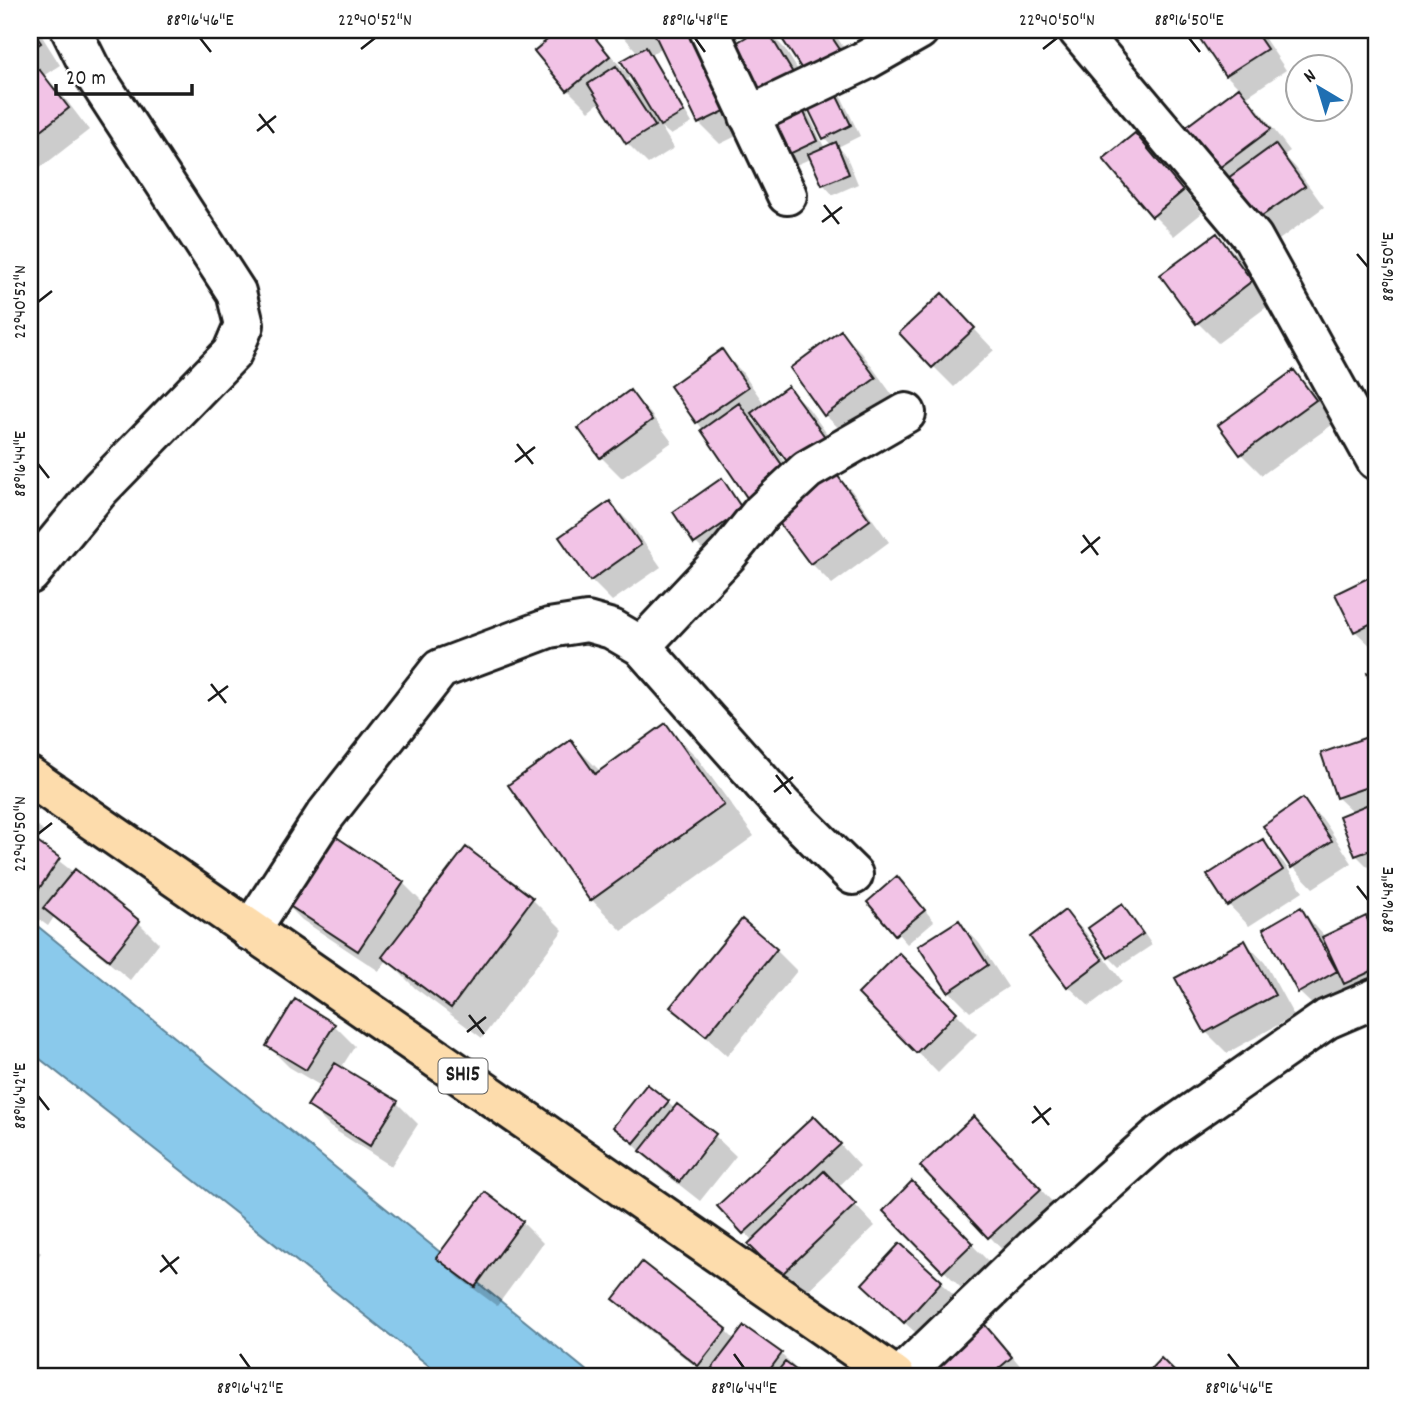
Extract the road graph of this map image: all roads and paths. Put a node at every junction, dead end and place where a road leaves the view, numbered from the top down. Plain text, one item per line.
1 (71, 30) edge
2 (709, 30) edge
3 (919, 30) edge
4 (1079, 30) edge
5 (749, 116) junction
6 (787, 195) dead end
7 (906, 413) dead end
8 (1376, 460) edge
9 (30, 575) edge
10 (641, 646) junction
11 (30, 777) edge
12 (853, 875) dead end
13 (250, 931) junction
14 (1376, 998) edge
15 (895, 1376) edge
16 (901, 1376) edge

1 - 9 street
2 - 5 street
3 - 5 street
4 - 8 street
5 - 6 street
7 - 10 street
10 - 12 street
10 - 13 street
11 - 13 main road, SH15
13 - 15 main road, SH15
14 - 16 street

